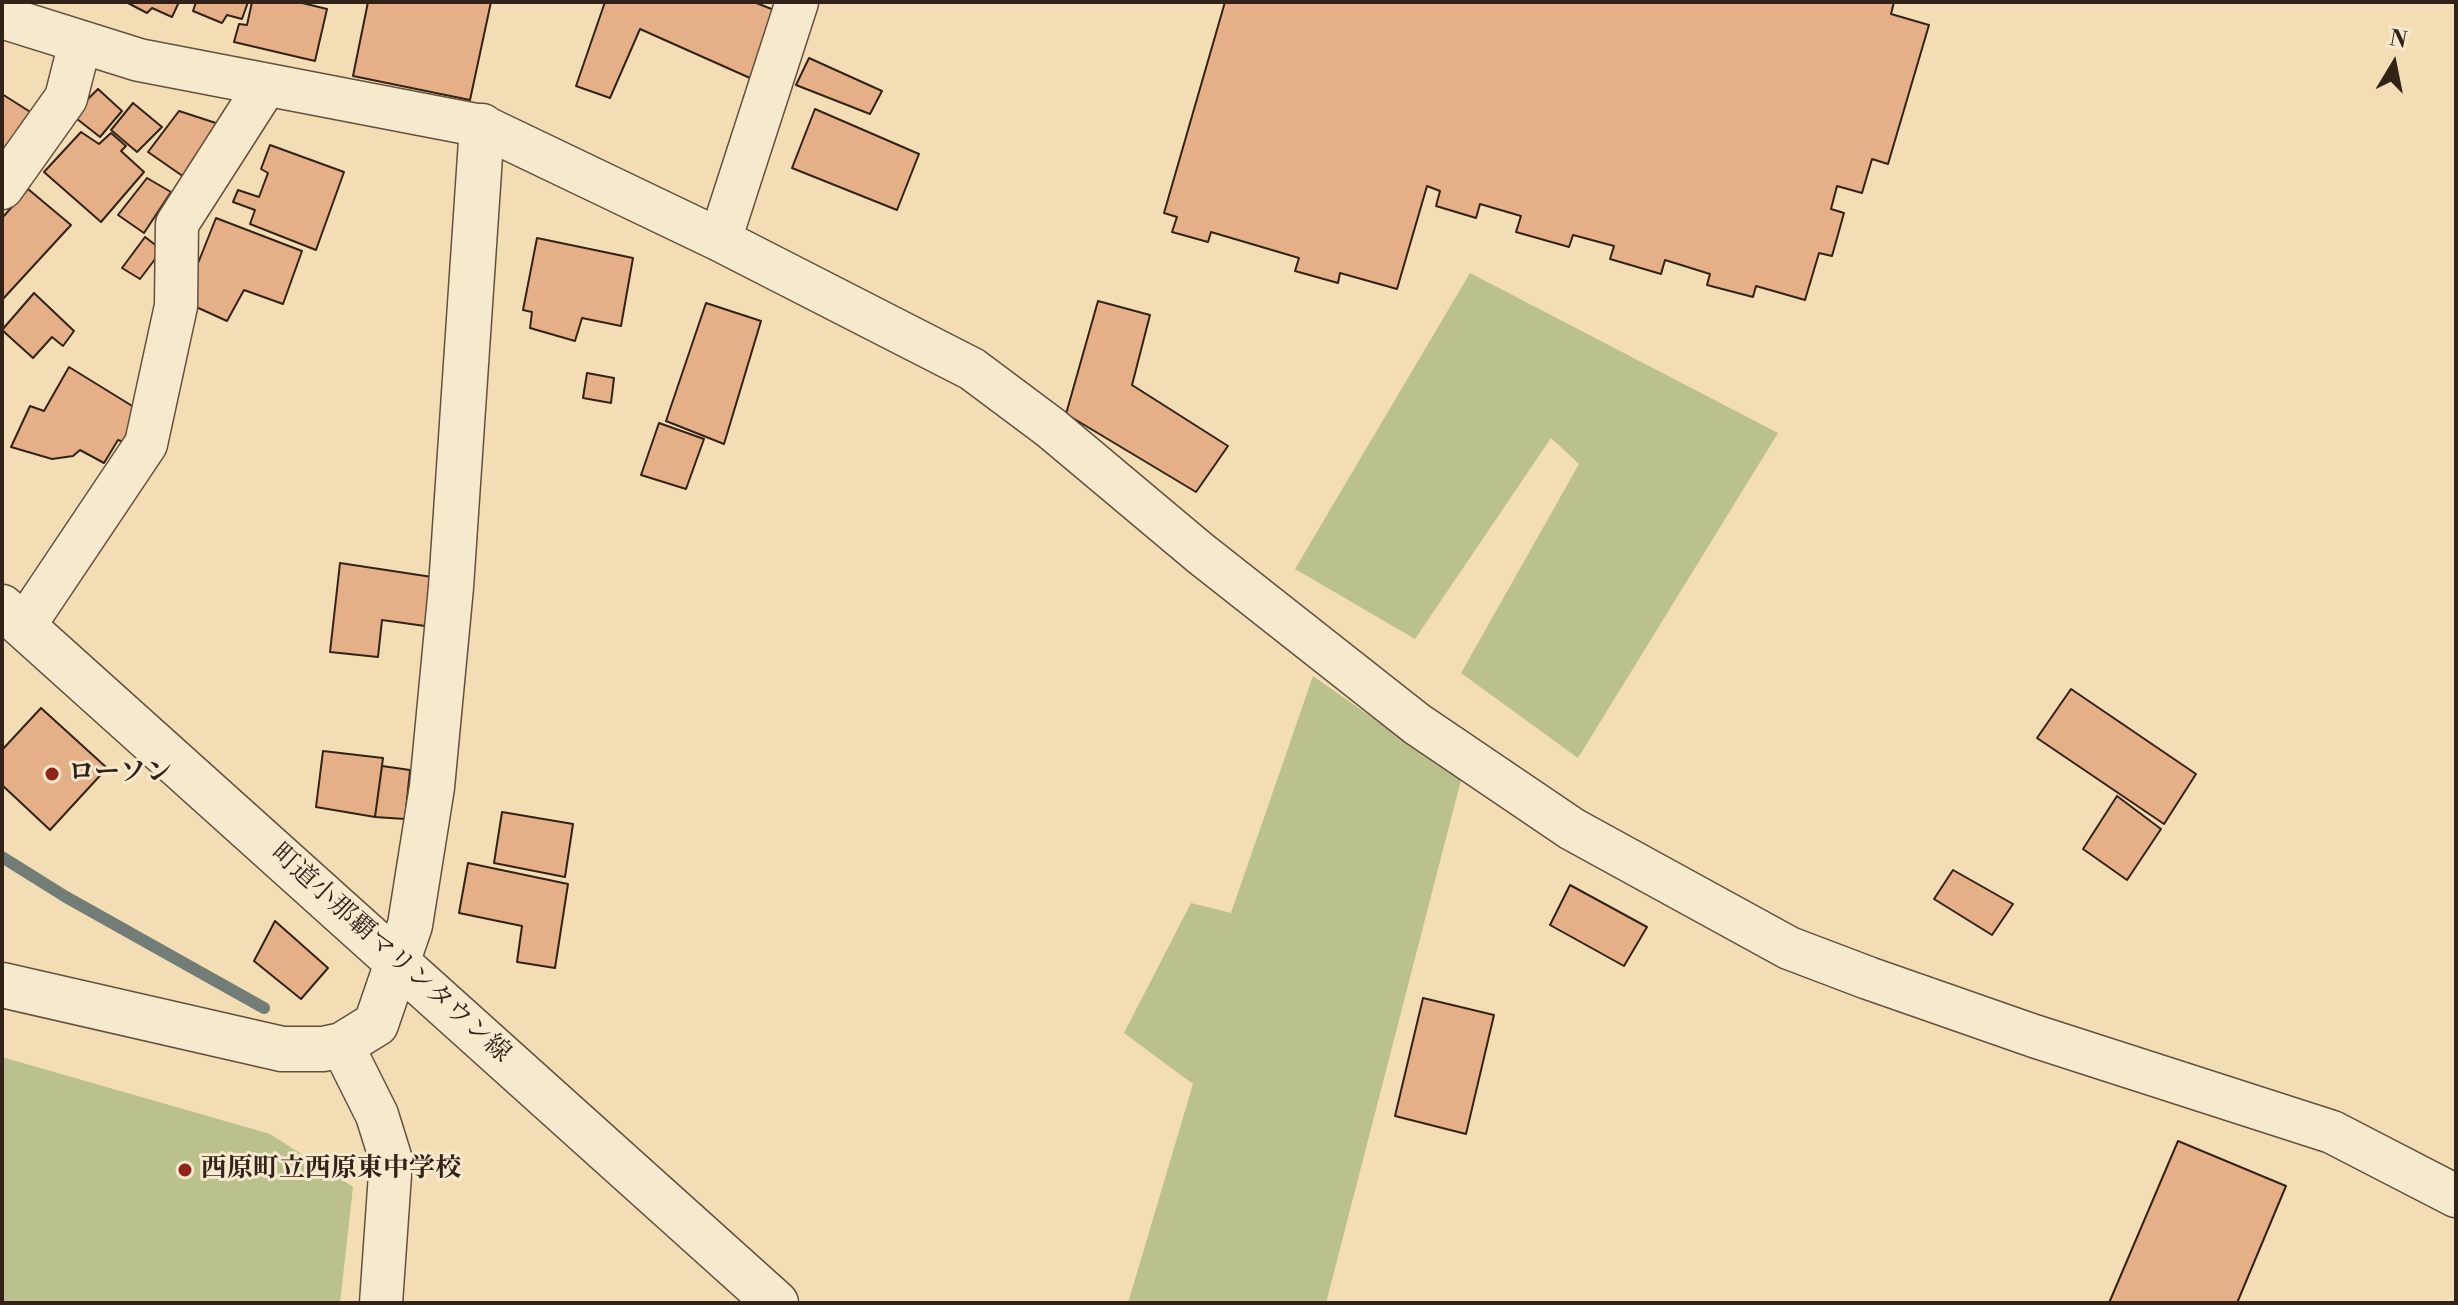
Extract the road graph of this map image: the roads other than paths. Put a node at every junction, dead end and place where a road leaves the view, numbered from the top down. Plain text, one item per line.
1 (797, 2) edge
2 (2, 17) edge
3 (80, 43) junction
4 (266, 85) junction
5 (482, 126) junction
6 (2, 188) edge
7 (720, 240) junction
8 (13, 616) edge
9 (399, 962) junction
10 (2, 985) edge
11 (342, 1045) junction
12 (2456, 1196) edge
13 (381, 1303) edge
14 (776, 1303) edge

1 - 7 street
2 - 3 street
3 - 4 street
3 - 6 street
4 - 5 street
4 - 8 street
5 - 7 street
5 - 9 street
7 - 12 street
8 - 9 street, 町道小那覇マリンタウン線
9 - 11 street
9 - 14 street, 町道小那覇マリンタウン線
10 - 11 street
11 - 13 street

